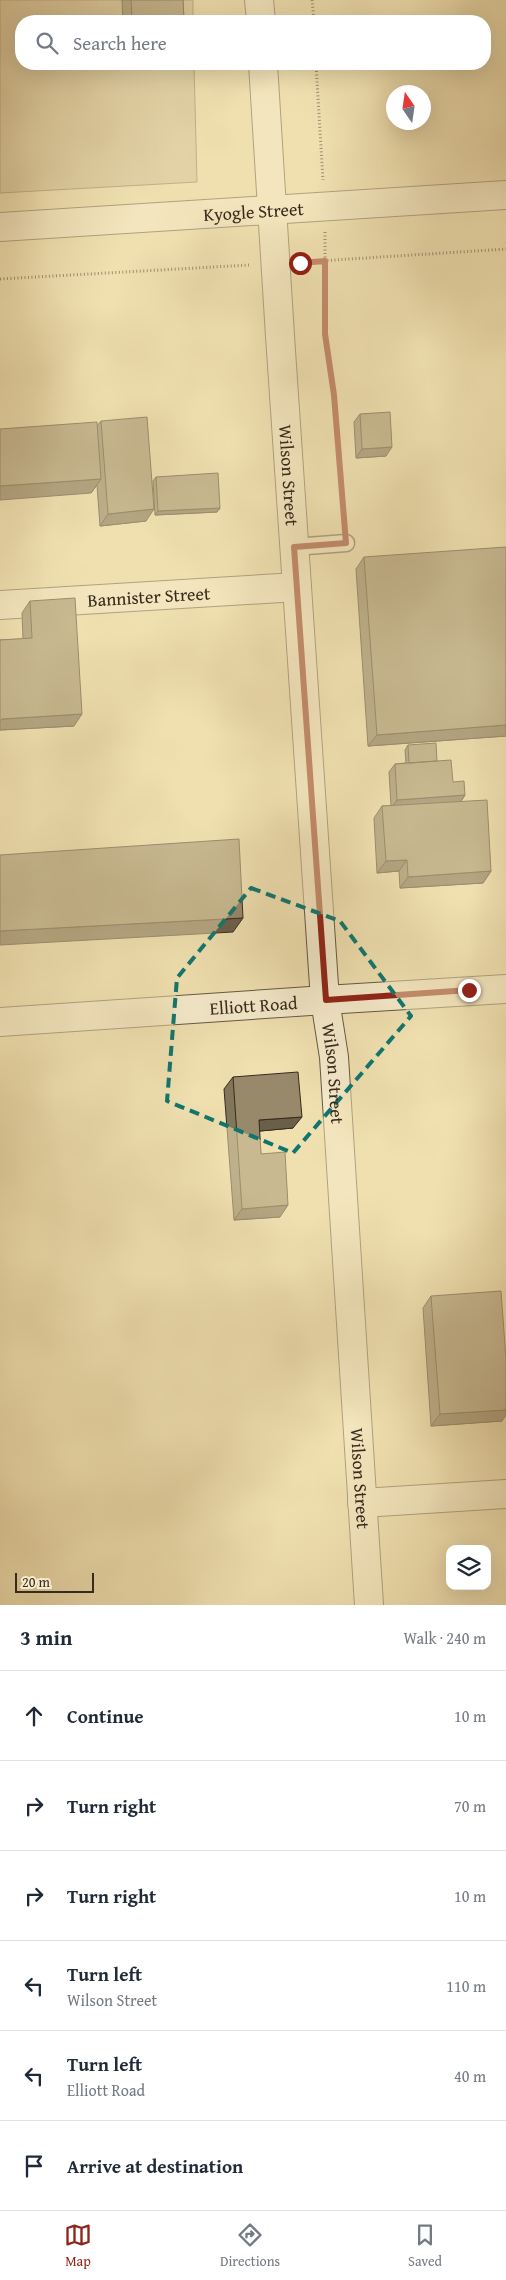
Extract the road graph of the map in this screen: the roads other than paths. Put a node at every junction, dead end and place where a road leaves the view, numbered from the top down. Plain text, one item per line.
1 (259, 0) edge
2 (260, 15) edge
3 (263, 70) edge
4 (506, 196) edge
5 (272, 210) junction
6 (0, 227) edge
7 (346, 543) road end
8 (294, 547) junction
9 (297, 587) junction
10 (0, 605) edge
11 (506, 989) edge
12 (326, 1000) junction
13 (0, 1022) edge
14 (506, 1494) edge
15 (362, 1503) junction
16 (369, 1605) edge

1 - 2 street
3 - 5 street, Wilson Street
4 - 5 street, Kyogle Street
5 - 6 street, Kyogle Street
5 - 8 street, Wilson Street
7 - 8 lane
8 - 9 street, Wilson Street
9 - 10 street, Bannister Street
9 - 12 street, Wilson Street
11 - 12 street, Elliott Road
12 - 13 street, Elliott Road
12 - 15 street, Wilson Street
14 - 15 street
15 - 16 street, Wilson Street

